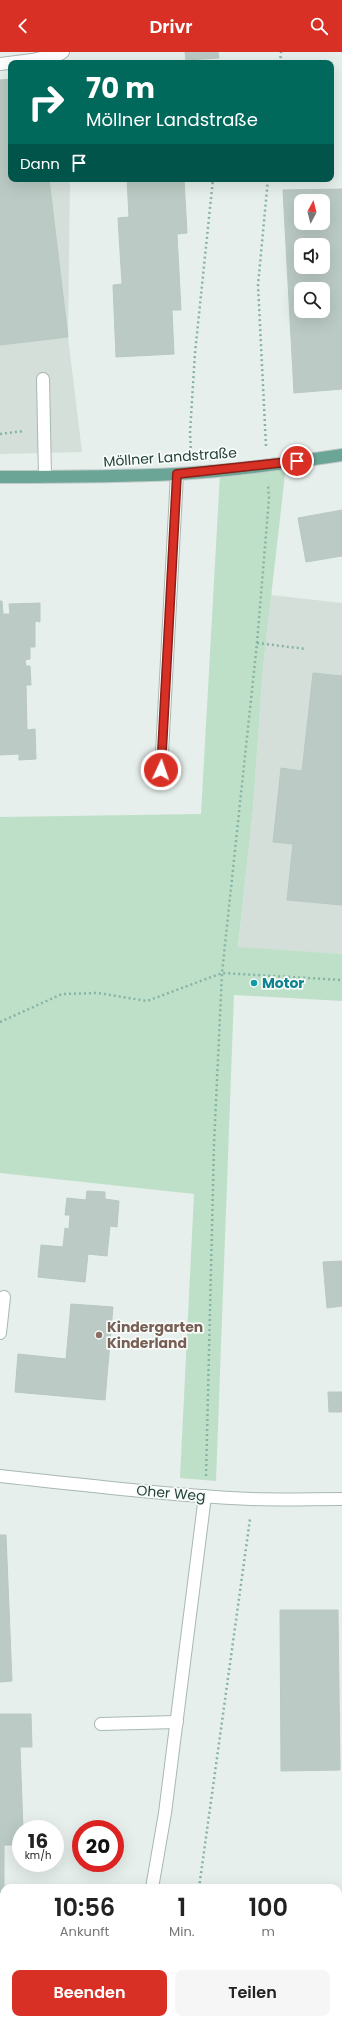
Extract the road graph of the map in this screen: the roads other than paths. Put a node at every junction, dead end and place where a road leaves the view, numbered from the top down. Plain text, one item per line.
1 (63, 52) edge
2 (32, 60) edge
3 (43, 379) dead end
4 (342, 455) edge
5 (177, 474) junction
6 (0, 477) edge
7 (45, 477) junction
8 (161, 770) dead end
9 (4, 1297) dead end
10 (0, 1333) edge
11 (0, 1476) edge
12 (205, 1496) junction
13 (342, 1499) edge
14 (177, 1722) junction
15 (101, 1724) dead end
16 (153, 1884) edge

1 - 2 street
3 - 7 street
4 - 5 main road, Möllner Landstraße
5 - 7 main road, Möllner Landstraße
5 - 8 street
6 - 7 main road, Möllner Landstraße
9 - 10 street
11 - 12 street, Oher Weg
12 - 13 street, Oher Weg
12 - 14 street
14 - 15 street
14 - 16 street

